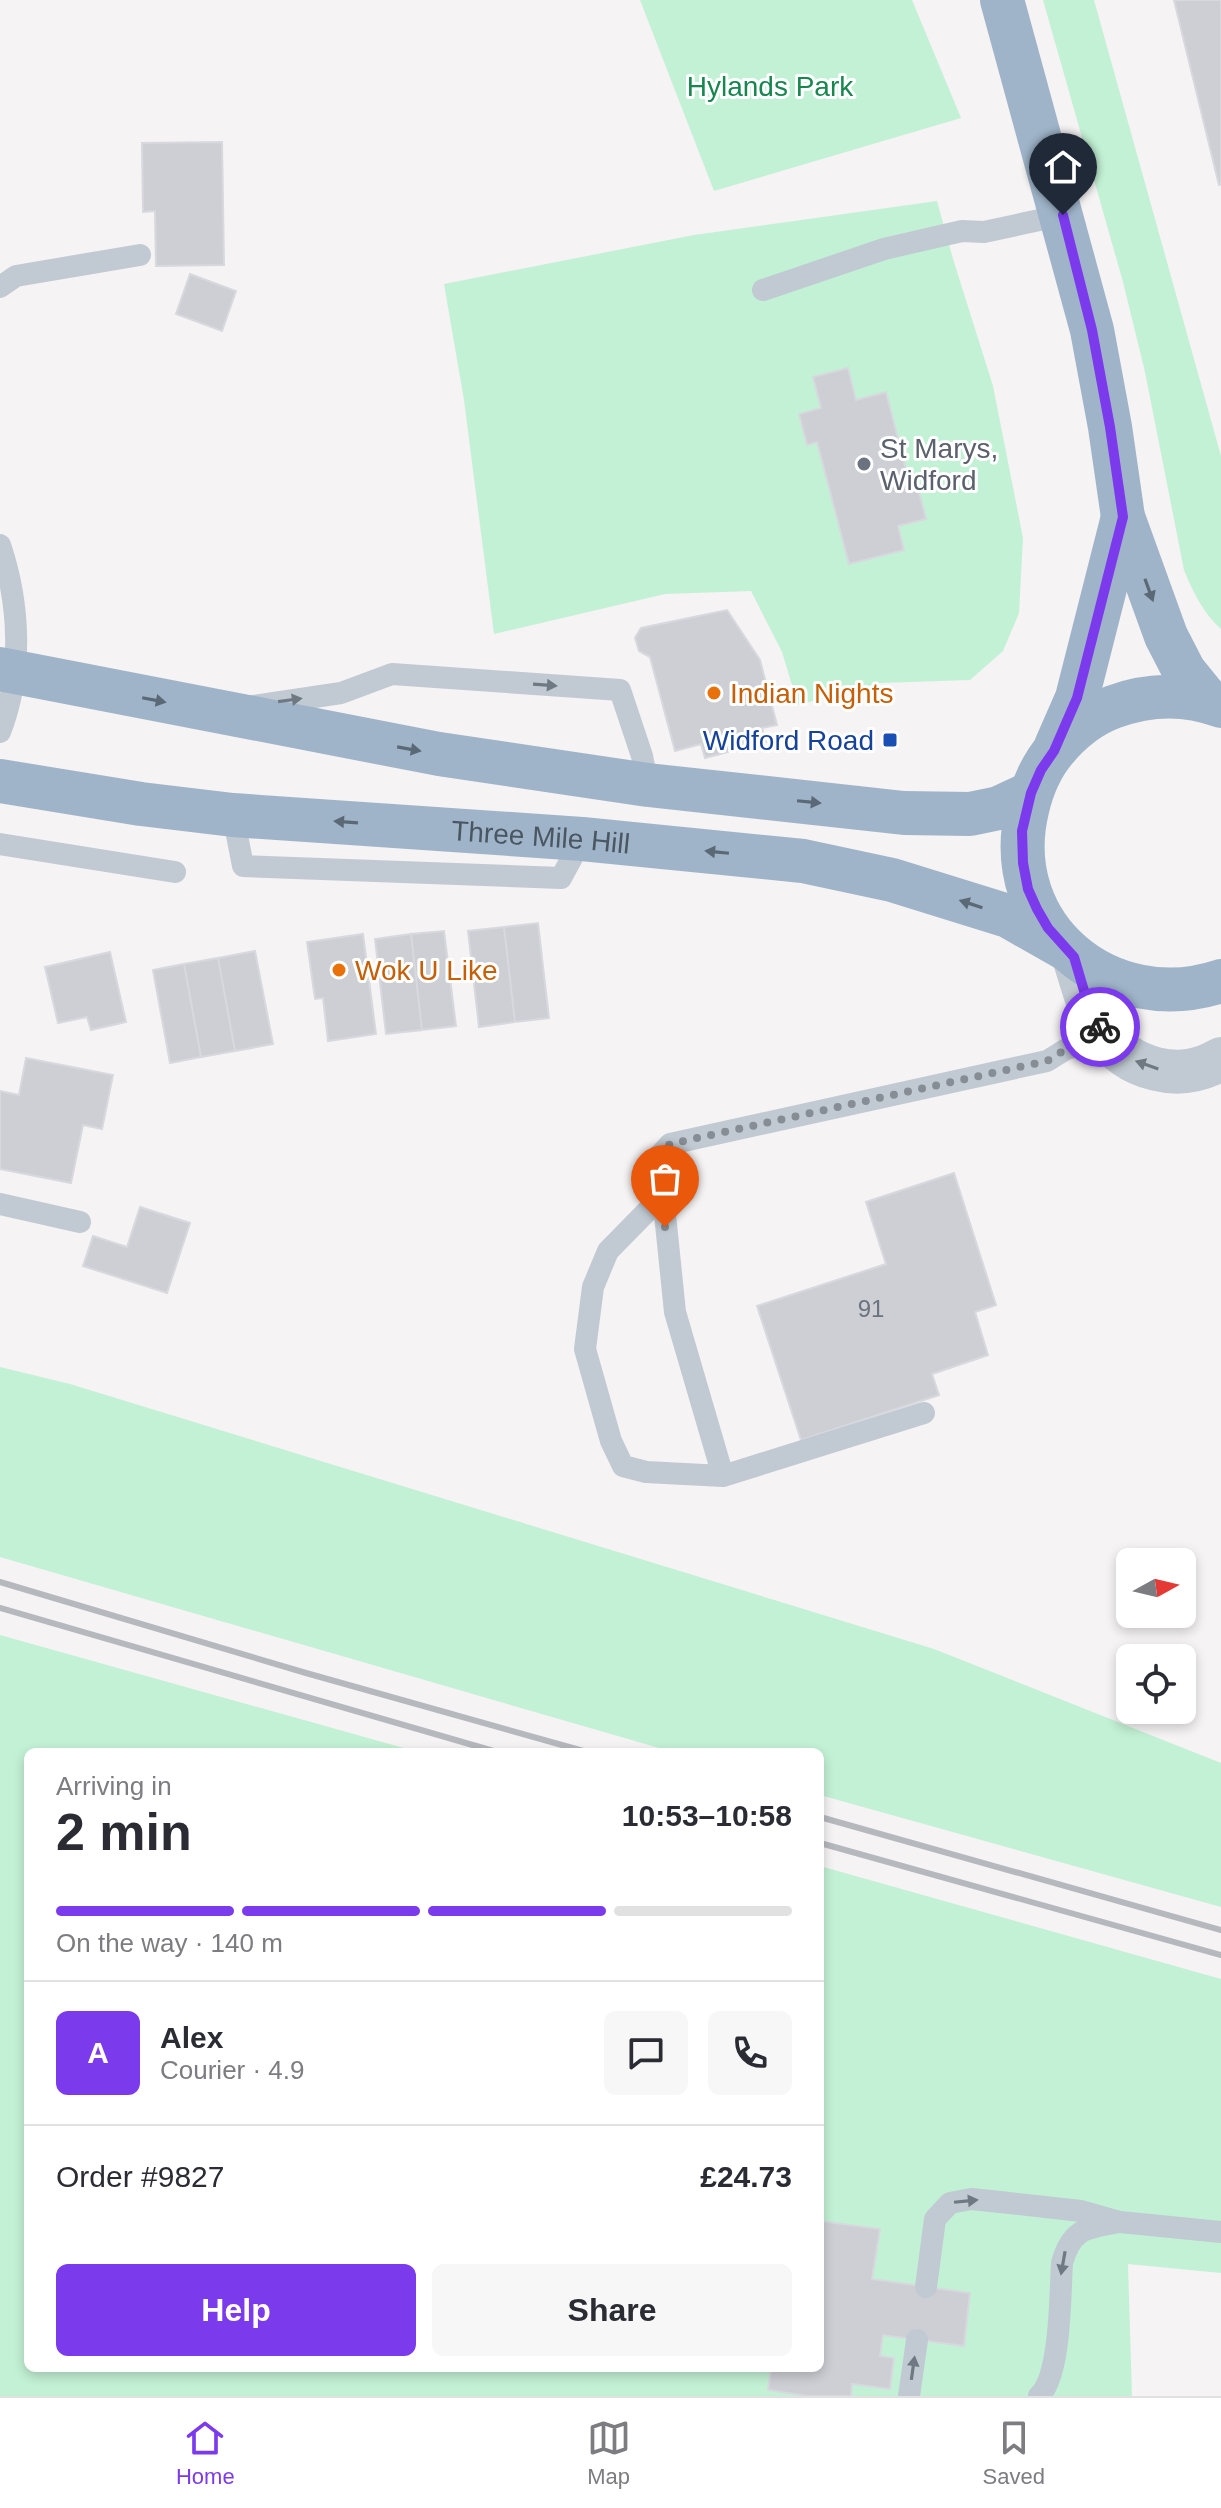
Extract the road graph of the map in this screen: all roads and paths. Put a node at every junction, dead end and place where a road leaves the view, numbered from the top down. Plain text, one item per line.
1 (1002, 0) edge
2 (1063, 215) junction
3 (140, 255) dead end
4 (0, 287) edge
5 (763, 290) dead end
6 (1123, 517) junction
7 (0, 545) edge
8 (7, 670) edge
9 (1215, 704) edge
10 (212, 711) junction
11 (0, 732) edge
12 (1054, 751) junction
13 (0, 782) edge
14 (648, 785) junction
15 (1031, 793) junction
16 (233, 815) junction
17 (400, 825) junction
18 (582, 839) junction
19 (0, 844) edge
20 (175, 872) dead end
21 (383, 872) junction
22 (1070, 953) junction
23 (1221, 981) edge
24 (1109, 1042) junction
25 (1210, 1071) edge
26 (662, 1196) junction
27 (0, 1204) edge
28 (80, 1222) dead end
29 (924, 1413) dead end
30 (723, 1476) junction
31 (1120, 2222) junction
32 (1221, 2232) edge
33 (926, 2287) dead end
34 (917, 2340) dead end
35 (909, 2396) edge
36 (1039, 2396) edge

1 - 2 highway
2 - 5 lane
2 - 6 highway
3 - 4 lane
6 -> 9 highway
6 - 12 highway
7 - 8 lane
8 -> 10 highway
8 - 11 lane
9 - 12 highway
10 -> 14 highway
10 -> 14 lane
12 - 15 highway
13 - 16 highway, Three Mile Hill
14 -> 15 highway
15 - 22 highway
17 -> 16 highway, Three Mile Hill
16 - 21 lane
17 - 18 highway, Three Mile Hill
17 - 21 lane
18 - 21 lane
22 -> 18 highway, Three Mile Hill
19 - 20 lane
22 - 23 highway, Three Mile Hill
22 - 24 street
25 -> 24 street
24 - 26 lane
26 - 30 lane
26 - 30 lane
27 - 28 lane
29 - 30 lane
31 - 32 lane
33 -> 31 lane
31 -> 36 lane
35 -> 34 lane

